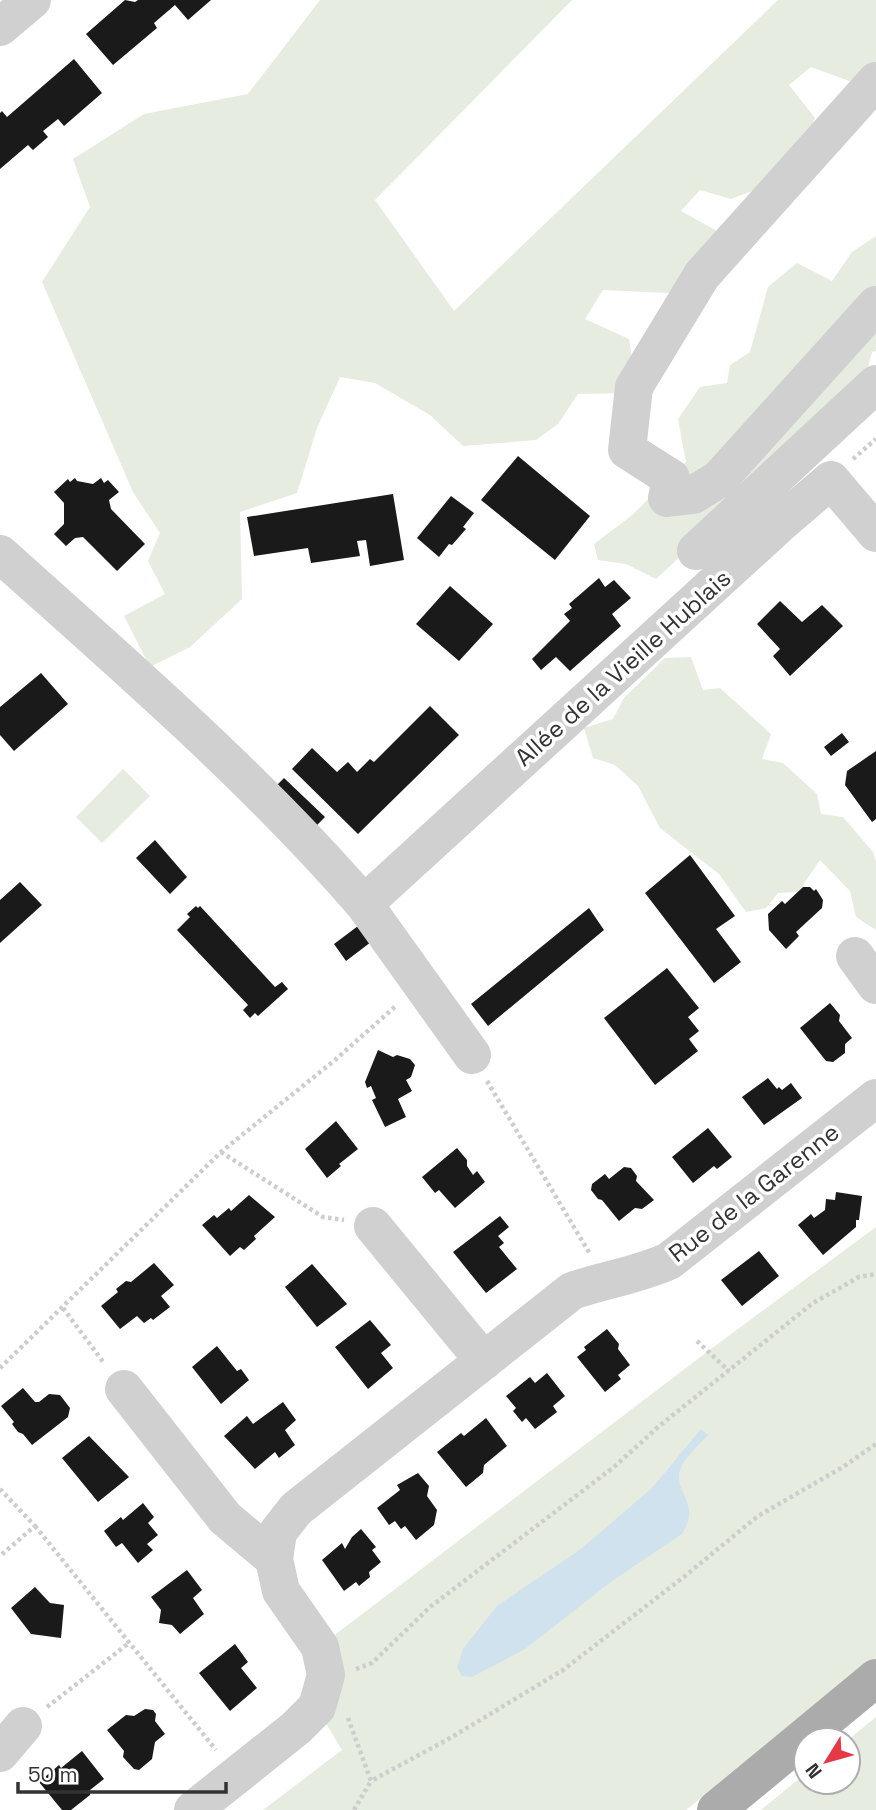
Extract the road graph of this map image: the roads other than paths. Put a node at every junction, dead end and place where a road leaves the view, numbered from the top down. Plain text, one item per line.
1 (32, 0) edge
2 (0, 27) edge
3 (876, 80) edge
4 (876, 305) edge
5 (876, 384) edge
6 (876, 533) edge
7 (695, 551) dead end
8 (0, 555) edge
9 (365, 904) junction
10 (471, 1055) road end
11 (876, 1098) edge
12 (373, 1226) road end
13 (484, 1362) junction
14 (124, 1389) road end
15 (274, 1559) junction
16 (876, 1678) edge
17 (193, 1810) edge
18 (716, 1810) edge

1 - 2 street
3 - 4 street
5 - 7 street
6 - 9 street, Allée de la Vieille Hublais
8 - 9 street
9 - 10 street
11 - 13 street, Rue de la Garenne
12 - 13 street
13 - 15 street, Rue de la Garenne
14 - 15 street
15 - 17 street, Rue de la Garenne
16 - 18 main road

